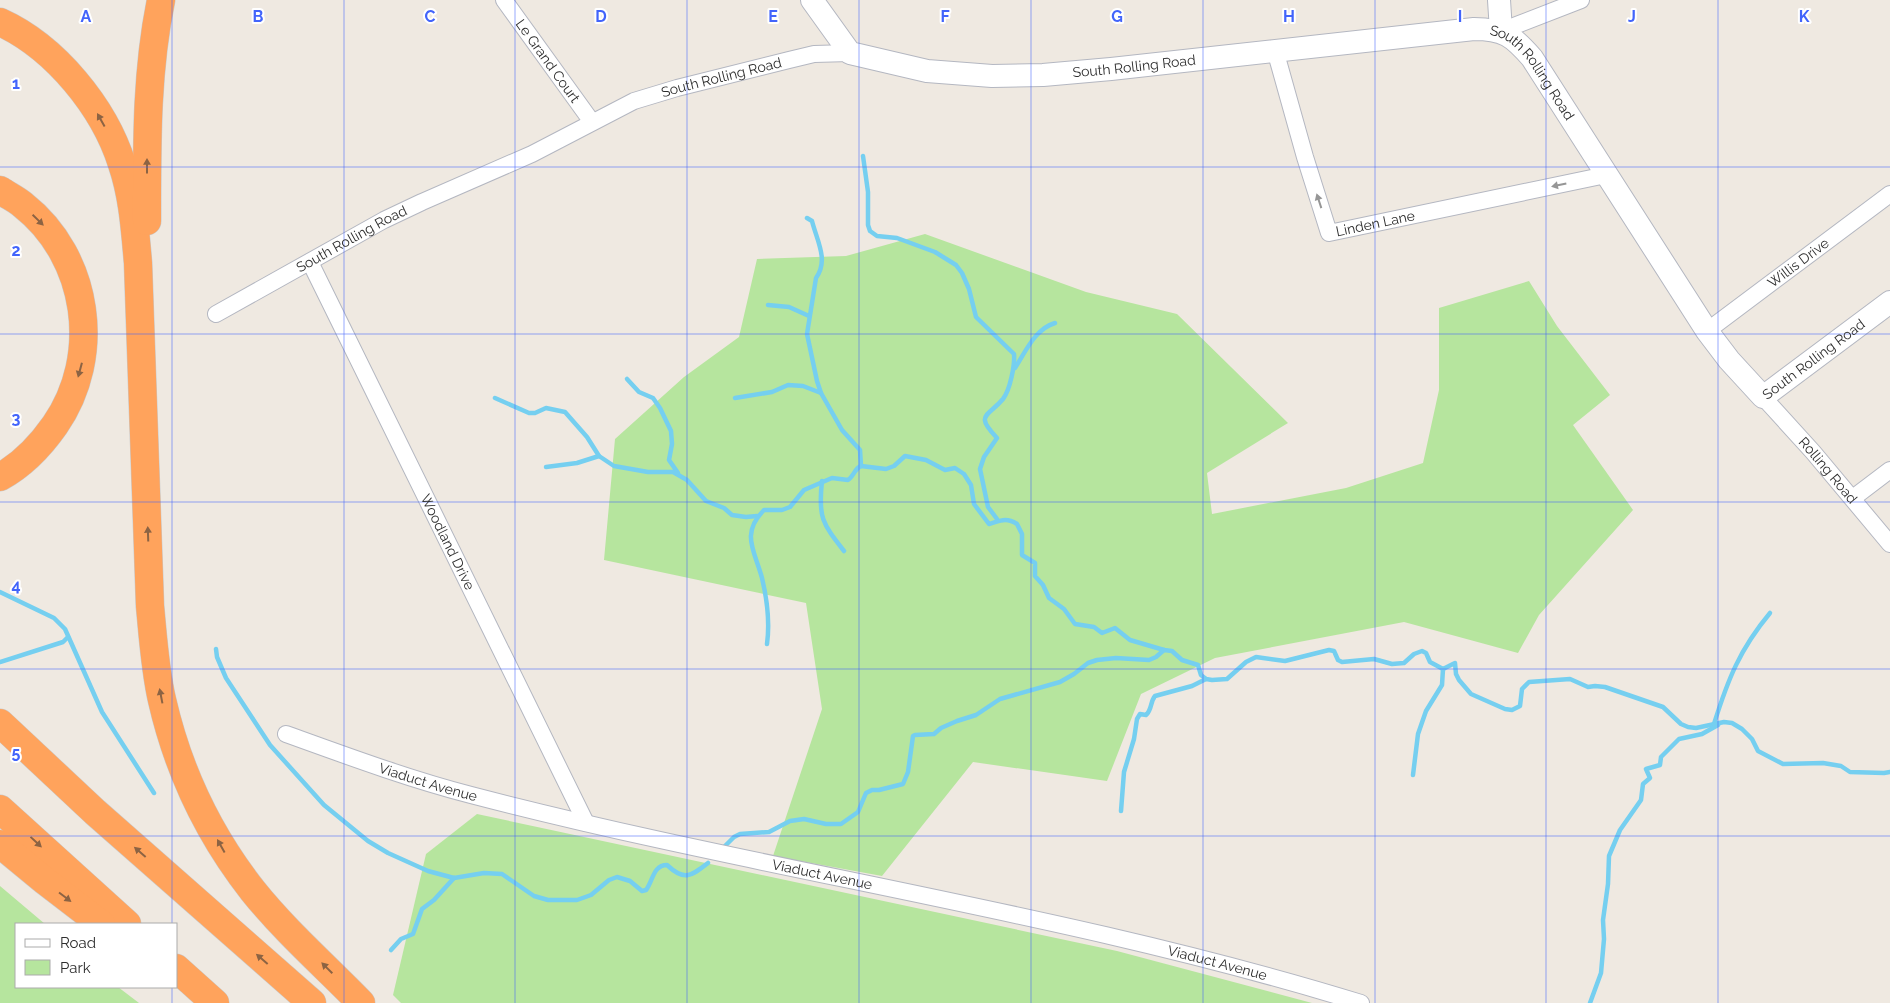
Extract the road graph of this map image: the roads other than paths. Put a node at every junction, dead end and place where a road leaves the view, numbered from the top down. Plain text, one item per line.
1 (161, 0) edge
2 (504, 0) edge
3 (812, 0) edge
4 (1499, 0) edge
5 (1581, 0) edge
6 (0, 22) edge
7 (1501, 31) junction
8 (1275, 50) junction
9 (850, 53) junction
10 (592, 122) junction
11 (1606, 175) junction
12 (0, 190) edge
13 (1890, 194) edge
14 (310, 262) junction
15 (1890, 302) edge
16 (216, 314) dead end
17 (1707, 332) junction
18 (1763, 397) junction
19 (144, 407) junction
20 (1890, 470) edge
21 (0, 477) edge
22 (1853, 498) junction
23 (1890, 544) edge
24 (0, 723) edge
25 (286, 734) dead end
26 (0, 809) edge
27 (586, 823) junction
28 (0, 844) edge
29 (100, 923) edge
30 (126, 923) edge
31 (178, 970) edge
32 (178, 984) edge
33 (203, 1003) edge
34 (215, 1003) edge
35 (312, 1003) edge
36 (361, 1003) edge
37 (1361, 1003) edge

19 -> 1 highway
2 - 10 street, Le Grand Court
3 - 9 street
4 - 7 street
5 - 7 street
19 -> 6 highway
7 - 8 street, South Rolling Road
7 - 11 street, South Rolling Road
8 - 9 street, South Rolling Road
11 -> 8 street, Linden Lane
9 - 10 street, South Rolling Road
10 - 14 street, South Rolling Road
11 - 17 street, South Rolling Road
12 -> 21 highway
13 - 17 street, Willis Drive
14 - 16 street, South Rolling Road
14 - 27 street, Woodland Drive
15 - 18 street, South Rolling Road
17 - 18 street, South Rolling Road
18 - 22 street, Rolling Road
36 -> 19 highway
20 - 22 street
22 - 23 street, Rolling Road
35 -> 24 highway
25 - 27 street, Viaduct Avenue
26 -> 30 highway
27 - 37 street, Viaduct Avenue
28 -> 29 highway
31 - 34 highway
32 - 33 highway

